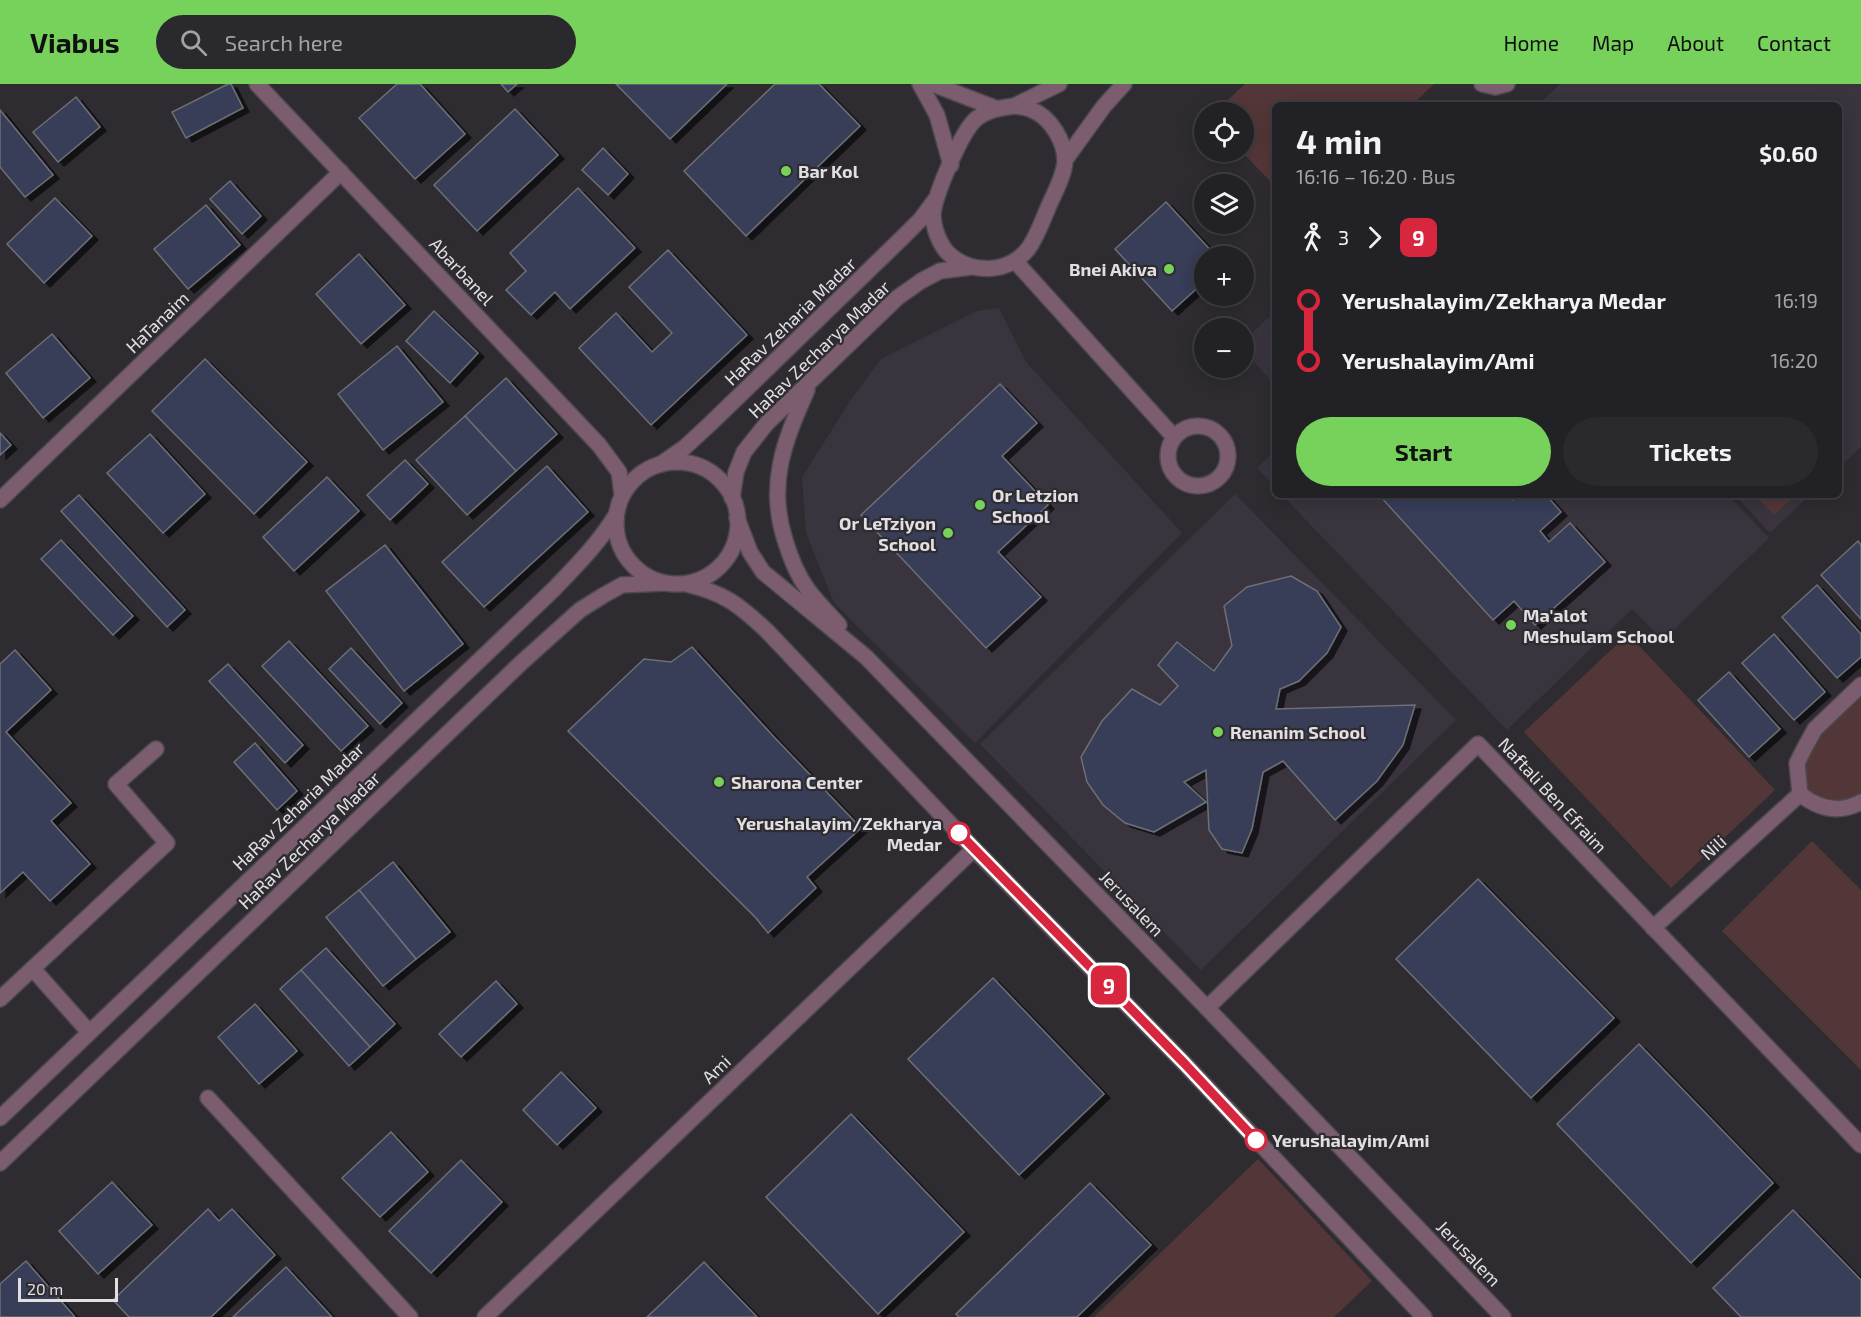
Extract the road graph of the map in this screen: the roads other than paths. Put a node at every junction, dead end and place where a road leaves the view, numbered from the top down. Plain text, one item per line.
1 (257, 84) edge
2 (921, 84) edge
3 (933, 84) edge
4 (1059, 84) edge
5 (1124, 84) edge
6 (1482, 84) edge
7 (1507, 84) edge
8 (1014, 106) junction
9 (995, 108) junction
10 (1065, 160) junction
11 (951, 165) junction
12 (341, 172) junction
13 (937, 197) junction
14 (1015, 261) junction
15 (971, 267) junction
16 (811, 382) junction
17 (1174, 437) junction
18 (662, 464) junction
19 (622, 494) junction
20 (732, 498) junction
21 (0, 500) edge
22 (616, 514) junction
23 (737, 518) junction
24 (665, 583) junction
25 (686, 584) junction
26 (866, 657) junction
27 (1861, 685) edge
28 (156, 749) dead end
29 (1800, 794) junction
30 (1861, 802) edge
31 (974, 849) junction
32 (1653, 928) junction
33 (33, 969) junction
34 (0, 999) edge
35 (1207, 1008) junction
36 (89, 1032) junction
37 (208, 1098) dead end
38 (0, 1118) edge
39 (1861, 1145) edge
40 (0, 1163) edge
41 (410, 1317) edge
42 (485, 1317) edge
43 (1424, 1317) edge
44 (1503, 1317) edge

1 - 12 street, Abarbanel
2 - 11 street
3 - 9 street
4 - 8 street
5 - 10 street
6 - 7 street
8 - 9 street
8 - 10 street
9 - 11 street
10 - 14 street
11 - 13 street
12 - 19 street, Abarbanel
12 - 21 street, HaTanaim
13 - 15 street
13 - 18 street, HaRav Zeharia Madar
14 - 15 street
14 - 17 street
15 - 16 street, HaRav Zecharya Madar
16 - 20 street, HaRav Zecharya Madar
16 - 26 street
17 - 17 street
18 - 19 street
18 - 20 street
19 - 22 street
20 - 23 street
22 - 24 street
22 - 36 street, HaRav Zeharia Madar
23 - 25 street
23 - 26 street, Jerusalem
24 - 25 street
24 - 40 street, HaRav Zecharya Madar
25 - 31 street
26 - 35 street, Jerusalem
27 - 29 street
28 - 33 street
29 - 30 street
29 - 32 street, Nili
31 - 42 street, Ami
31 - 43 street
32 - 35 street, Naftali Ben Efraim
32 - 39 street, Naftali Ben Efraim
33 - 34 street
33 - 36 street
35 - 44 street, Jerusalem
36 - 38 street, HaRav Zeharia Madar
37 - 41 street

